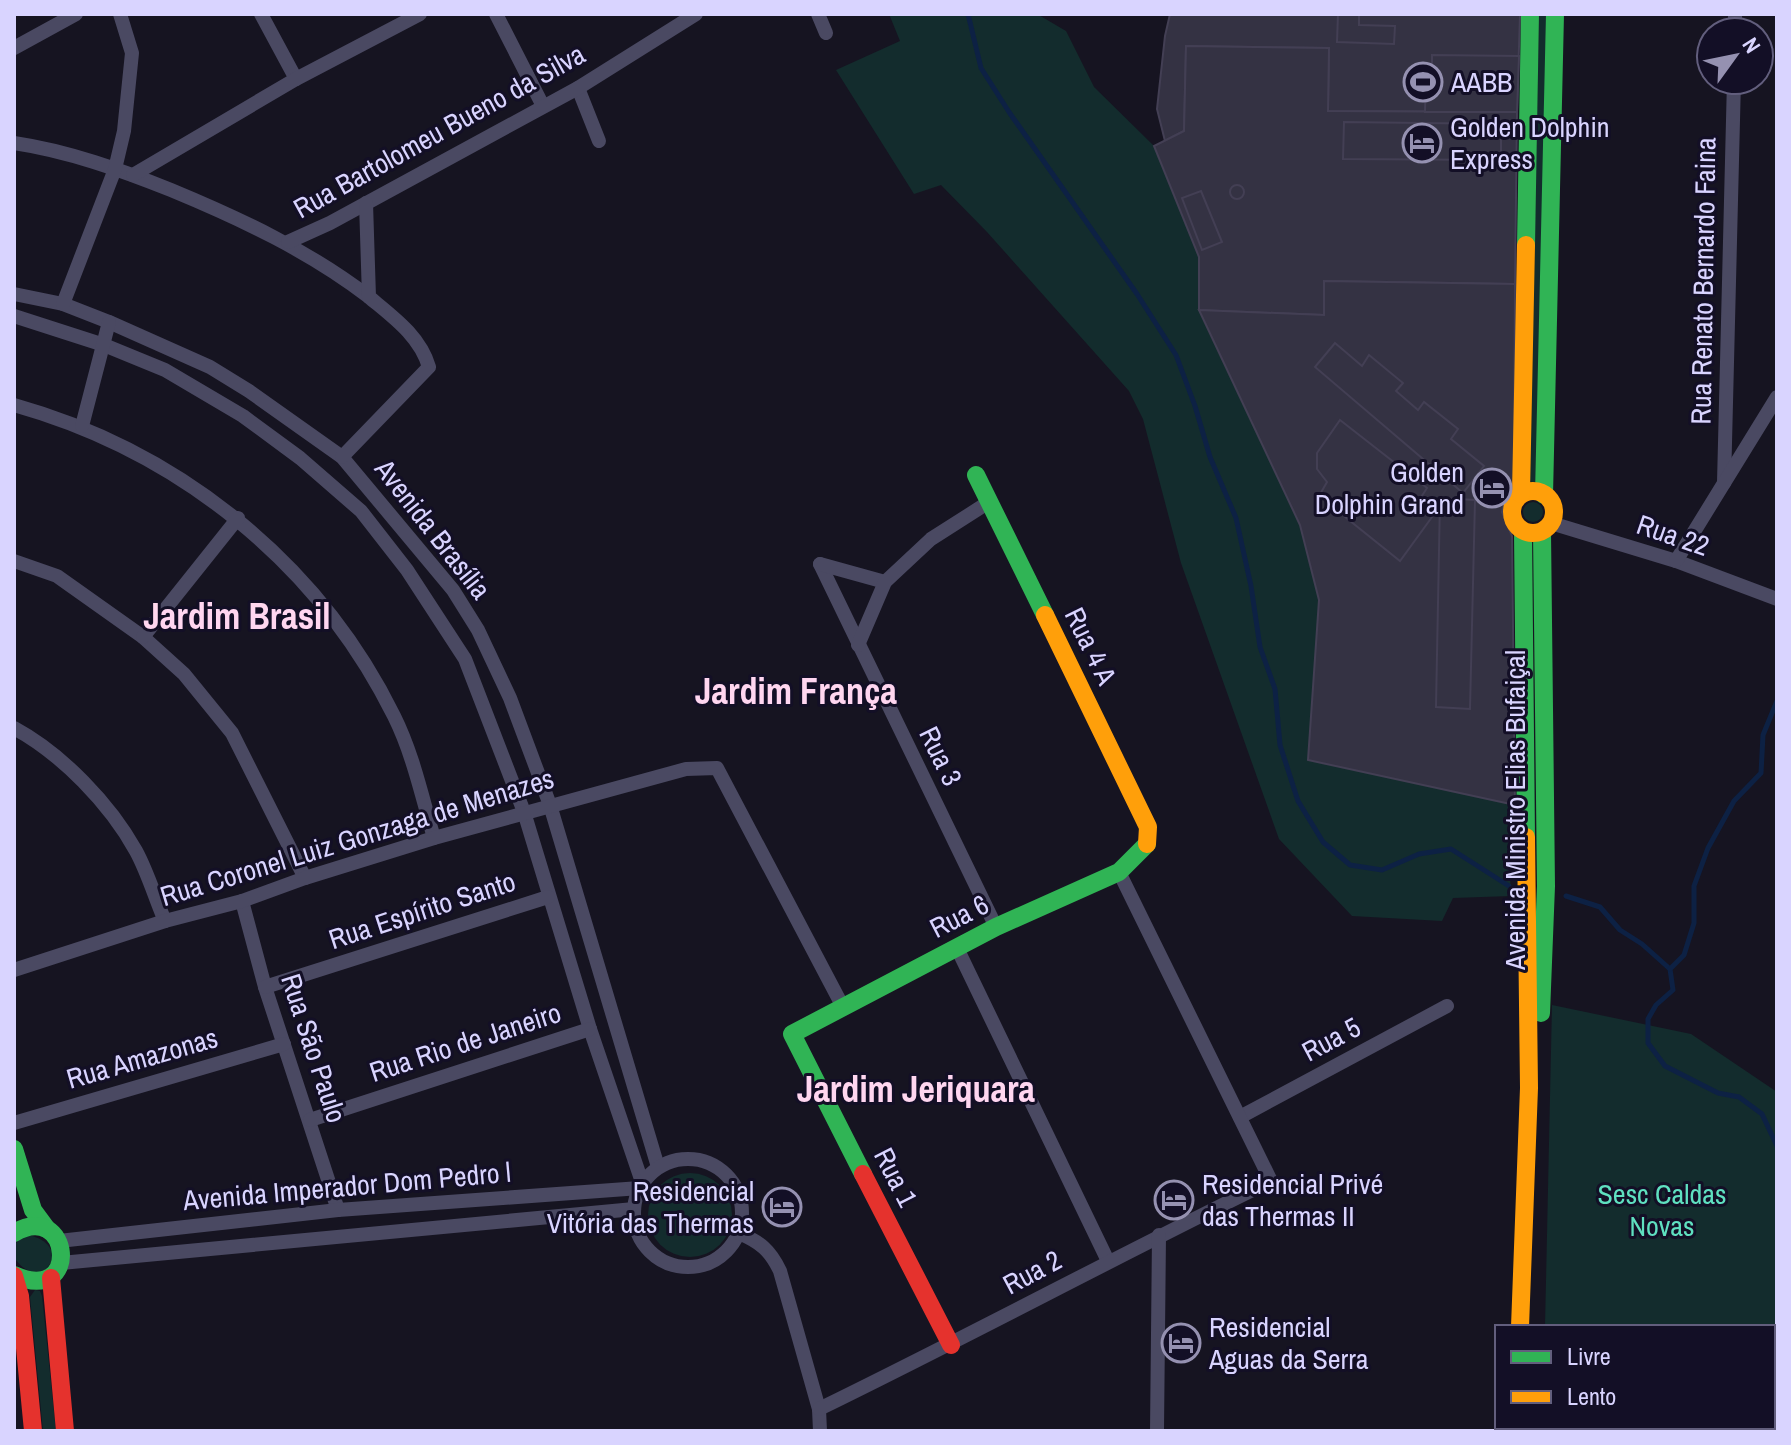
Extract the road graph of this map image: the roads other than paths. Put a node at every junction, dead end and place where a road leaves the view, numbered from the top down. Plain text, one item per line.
1 (76, 14) edge
2 (120, 14) edge
3 (261, 14) edge
4 (420, 14) edge
5 (496, 14) edge
6 (696, 14) edge
7 (818, 14) edge
8 (1530, 14) edge
9 (1555, 14) edge
10 (826, 33) dead end
11 (14, 48) edge
12 (296, 79) junction
13 (578, 88) junction
14 (1734, 96) edge
15 (543, 106) junction
16 (599, 141) dead end
17 (14, 143) edge
18 (115, 169) junction
19 (133, 175) junction
20 (366, 203) junction
21 (288, 242) junction
22 (14, 294) edge
23 (369, 297) junction
24 (63, 304) junction
25 (14, 316) edge
26 (109, 322) junction
27 (104, 345) junction
28 (1777, 397) edge
29 (14, 405) edge
30 (82, 426) junction
31 (342, 457) junction
32 (976, 475) dead end
33 (1724, 483) junction
34 (1521, 494) junction
35 (1544, 495) junction
36 (989, 502) junction
37 (238, 518) junction
38 (1539, 529) junction
39 (1676, 561) junction
40 (17, 562) edge
41 (14, 578) edge
42 (885, 582) junction
43 (1777, 599) edge
44 (143, 637) junction
45 (858, 645) junction
46 (14, 728) edge
47 (550, 805) junction
48 (524, 812) junction
49 (434, 838) junction
50 (1147, 844) joint
51 (1119, 872) junction
52 (305, 878) junction
53 (548, 897) junction
54 (242, 901) junction
55 (165, 921) junction
56 (996, 927) junction
57 (957, 948) junction
58 (14, 970) edge
59 (265, 987) junction
60 (1447, 1006) dead end
61 (843, 1007) junction
62 (590, 1029) junction
63 (792, 1034) joint
64 (284, 1044) junction
65 (1240, 1117) junction
66 (310, 1120) junction
67 (14, 1123) edge
68 (14, 1149) edge
69 (658, 1167) junction
70 (641, 1185) junction
71 (634, 1209) junction
72 (338, 1210) junction
73 (14, 1233) edge
74 (739, 1233) junction
75 (53, 1235) junction
76 (1159, 1235) junction
77 (1108, 1261) junction
78 (56, 1270) junction
79 (14, 1276) edge
80 (1520, 1325) edge
81 (951, 1345) junction
82 (819, 1409) junction
83 (33, 1431) edge
84 (65, 1431) edge
85 (820, 1431) edge
86 (1157, 1431) edge

1 - 11 street
2 - 18 street
3 - 12 street
4 - 12 street
5 - 15 street
6 - 13 street, Rua Bartolomeu Bueno da Silva
7 - 10 street
8 - 34 main road
9 - 35 main road
12 - 19 street
13 - 15 street, Rua Bartolomeu Bueno da Silva
13 - 16 street
14 - 33 street, Rua Renato Bernardo Faina
15 - 20 street, Rua Bartolomeu Bueno da Silva
17 - 18 street
18 - 19 street
18 - 24 street
19 - 21 street
20 - 21 street, Rua Bartolomeu Bueno da Silva
20 - 23 street
21 - 23 street
22 - 24 street, Avenida Brasília
23 - 31 street
24 - 26 street, Avenida Brasília
25 - 27 street, Avenida Brasília
26 - 27 street
26 - 31 street, Avenida Brasília
27 - 30 street
27 - 48 street, Avenida Brasília
28 - 33 street
29 - 30 street
30 - 37 street
31 - 47 street, Avenida Brasília
32 - 36 main road, Rua 4 A
33 - 39 street
34 - 35 main road
34 - 38 main road
35 - 38 main road
36 - 42 street
36 - 50 main road, Rua 4 A
37 - 44 street
37 - 49 street
38 - 39 street, Rua 22
38 - 80 main road, Avenida Ministro Elias Bufaiçal
39 - 43 street, Rua 22
40 - 41 street
40 - 44 street
42 - 45 street
42 - 45 street, Rua 3
44 - 52 street
45 - 56 street, Rua 3
46 - 55 street
47 - 48 street, Rua Coronel Luiz Gonzaga de Menazes
47 - 61 street, Rua Coronel Luiz Gonzaga de Menazes
47 - 69 street, Avenida Brasília
48 - 49 street, Rua Coronel Luiz Gonzaga de Menazes
48 - 53 street, Avenida Brasília
49 - 52 street, Rua Coronel Luiz Gonzaga de Menazes
50 - 51 main road, Rua 6
51 - 56 main road, Rua 6
51 - 65 street
52 - 54 street, Rua Coronel Luiz Gonzaga de Menazes
53 - 59 street, Rua Espírito Santo
53 - 62 street, Avenida Brasília
54 - 55 street, Rua Coronel Luiz Gonzaga de Menazes
54 - 59 street, Rua São Paulo
55 - 58 street, Rua Coronel Luiz Gonzaga de Menazes
56 - 57 main road, Rua 6
57 - 61 main road, Rua 6
57 - 77 street
59 - 64 street, Rua São Paulo
60 - 65 street, Rua 5
61 - 63 main road, Rua 6
62 - 66 street, Rua Rio de Janeiro
62 - 70 street, Avenida Brasília
63 - 81 main road, Rua 1
64 - 66 street, Rua São Paulo
64 - 67 street, Rua Amazonas
65 - 76 street, Rua 2
66 - 72 street, Rua São Paulo
68 - 75 main road
69 - 70 street
69 - 74 street
70 - 71 street
70 - 72 street, Avenida Imperador Dom Pedro l
71 - 74 street
71 - 78 street, Avenida Imperador Dom Pedro l
72 - 75 street, Avenida Imperador Dom Pedro l
73 - 75 main road
74 - 82 street
75 - 78 main road
76 - 77 street, Rua 2
76 - 86 street
77 - 81 street, Rua 2
78 - 79 main road
78 - 84 main road
79 - 83 main road
81 - 82 street, Rua 2
82 - 85 street

